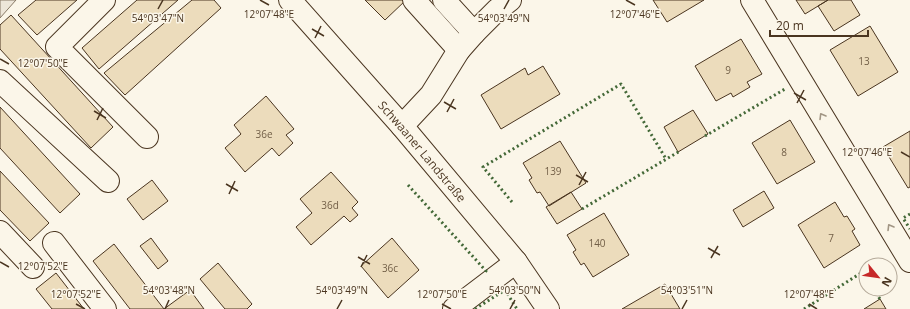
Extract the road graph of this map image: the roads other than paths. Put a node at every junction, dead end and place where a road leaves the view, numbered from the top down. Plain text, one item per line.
1 (104, 0) edge
2 (290, 0) edge
3 (414, 0) edge
4 (444, 0) edge
5 (510, 0) edge
6 (752, 0) edge
7 (474, 33) junction
8 (460, 50) junction
9 (0, 81) edge
10 (402, 126) junction
11 (147, 136) dead end
12 (108, 181) dead end
13 (0, 232) edge
14 (54, 243) dead end
15 (910, 261) edge
16 (516, 262) junction
17 (33, 267) dead end
18 (105, 309) edge
19 (454, 309) edge
20 (548, 309) edge

1 - 11 street
2 - 10 street, Schwaaner Landstraße
3 - 8 street
4 - 7 street
5 - 7 street
15 -> 6 street
7 - 8 street
8 - 10 street
9 - 12 street
10 - 16 street, Schwaaner Landstraße
13 - 17 street
14 - 18 street
16 - 19 street
16 - 20 street, Schwaaner Landstraße

